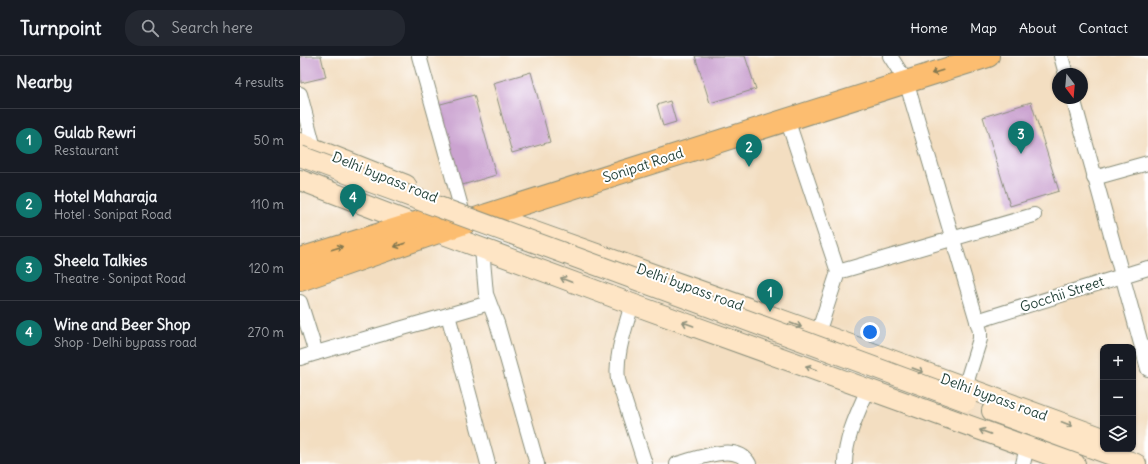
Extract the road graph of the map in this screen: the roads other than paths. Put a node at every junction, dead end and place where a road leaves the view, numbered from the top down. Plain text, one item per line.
1 (420, 56) edge
2 (938, 56) edge
3 (988, 56) edge
4 (1061, 56) edge
5 (898, 68) edge
6 (1064, 68) edge
7 (300, 94) edge
8 (1075, 104) edge
9 (787, 119) junction
10 (305, 149) edge
11 (1148, 163) edge
12 (300, 167) edge
13 (1094, 178) junction
14 (300, 180) edge
15 (461, 207) junction
16 (487, 214) junction
17 (1034, 216) dead end
18 (414, 224) junction
19 (438, 232) junction
20 (953, 239) junction
21 (482, 249) junction
22 (300, 259) edge
23 (1148, 268) edge
24 (838, 272) junction
25 (1121, 276) junction
26 (300, 280) edge
27 (300, 302) edge
28 (489, 303) junction
29 (632, 304) junction
30 (448, 315) junction
31 (977, 321) junction
32 (818, 333) junction
33 (316, 353) junction
34 (300, 358) edge
35 (1148, 369) edge
36 (868, 389) junction
37 (965, 400) junction
38 (1100, 437) edge
39 (1136, 450) edge
40 (1025, 456) edge
41 (1148, 456) edge
42 (488, 464) edge
43 (537, 464) edge
44 (645, 464) edge
45 (677, 464) edge
46 (749, 464) edge
47 (846, 464) edge
48 (1075, 464) edge
49 (1112, 464) edge
50 (1136, 464) edge

1 - 15 street
2 - 5 main road, Sonipat Road
3 -> 5 main road, Sonipat Road
4 - 6 street
5 - 9 main road, Sonipat Road
5 - 15 main road, Sonipat Road
5 - 20 street
7 - 10 street
8 - 13 street
9 - 16 main road, Sonipat Road
9 - 24 street
10 - 15 main road, Delhi bypass road
10 - 37 main road, bridge
11 - 13 street
12 - 37 main road
13 - 25 street
14 - 18 main road
15 - 16 main road, Delhi bypass road
15 - 18 main road, Sonipat Road
16 - 19 main road, Sonipat Road
16 -> 32 main road, Delhi bypass road
17 - 20 street
18 - 19 main road
22 -> 18 main road, Sonipat Road
19 - 21 main road
19 -> 26 main road, Sonipat Road
20 - 24 street
20 - 31 street
21 - 28 street
29 -> 21 main road
23 - 25 street, Gocchii Street
24 - 32 street
25 - 31 street, Gocchii Street
25 - 35 street
27 - 33 street
28 - 30 street
28 - 43 street
36 -> 29 main road
29 - 44 street
30 - 33 street
30 - 42 street
31 - 37 street
32 -> 37 main road, Delhi bypass road
33 - 34 street
40 -> 36 main road
36 - 47 street
37 -> 38 main road, Delhi bypass road
37 - 49 main road
37 - 50 main road
39 - 41 main road
40 - 48 main road
45 - 46 street

